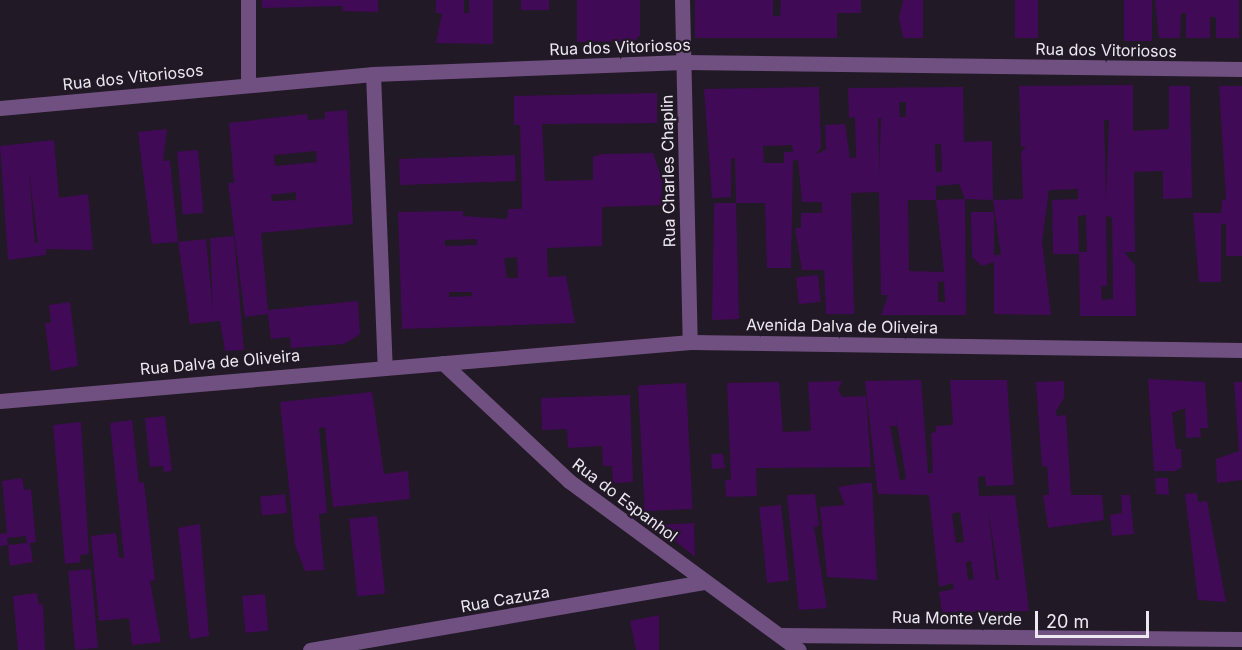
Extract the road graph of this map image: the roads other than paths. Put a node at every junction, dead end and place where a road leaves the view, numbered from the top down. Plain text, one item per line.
1 (248, 0) edge
2 (682, 0) edge
3 (684, 62) junction
4 (1242, 69) edge
5 (373, 74) junction
6 (248, 83) junction
7 (0, 108) edge
8 (690, 342) junction
9 (1242, 350) edge
10 (443, 363) junction
11 (385, 367) junction
12 (0, 401) edge
13 (705, 582) junction
14 (780, 635) junction
15 (1242, 639) edge
16 (310, 650) edge
17 (799, 650) edge

1 - 6 street
2 - 3 street, Rua Charles Chaplin
3 - 4 street, Rua dos Vitoriosos
3 - 5 street, Rua dos Vitoriosos
3 - 8 street, Rua Charles Chaplin
5 - 6 street, Rua dos Vitoriosos
5 - 11 street
6 - 7 street, Rua dos Vitoriosos
8 - 9 street, Avenida Dalva de Oliveira
8 - 10 street, Avenida Dalva de Oliveira
10 - 11 street, Rua Dalva de Oliveira
10 - 13 street, Rua do Espanhol
11 - 12 street, Rua Dalva de Oliveira
13 - 14 street, Rua do Espanhol
13 - 16 street, Rua Cazuza
14 - 15 street, Rua Monte Verde
14 - 17 street, Rua do Espanhol

